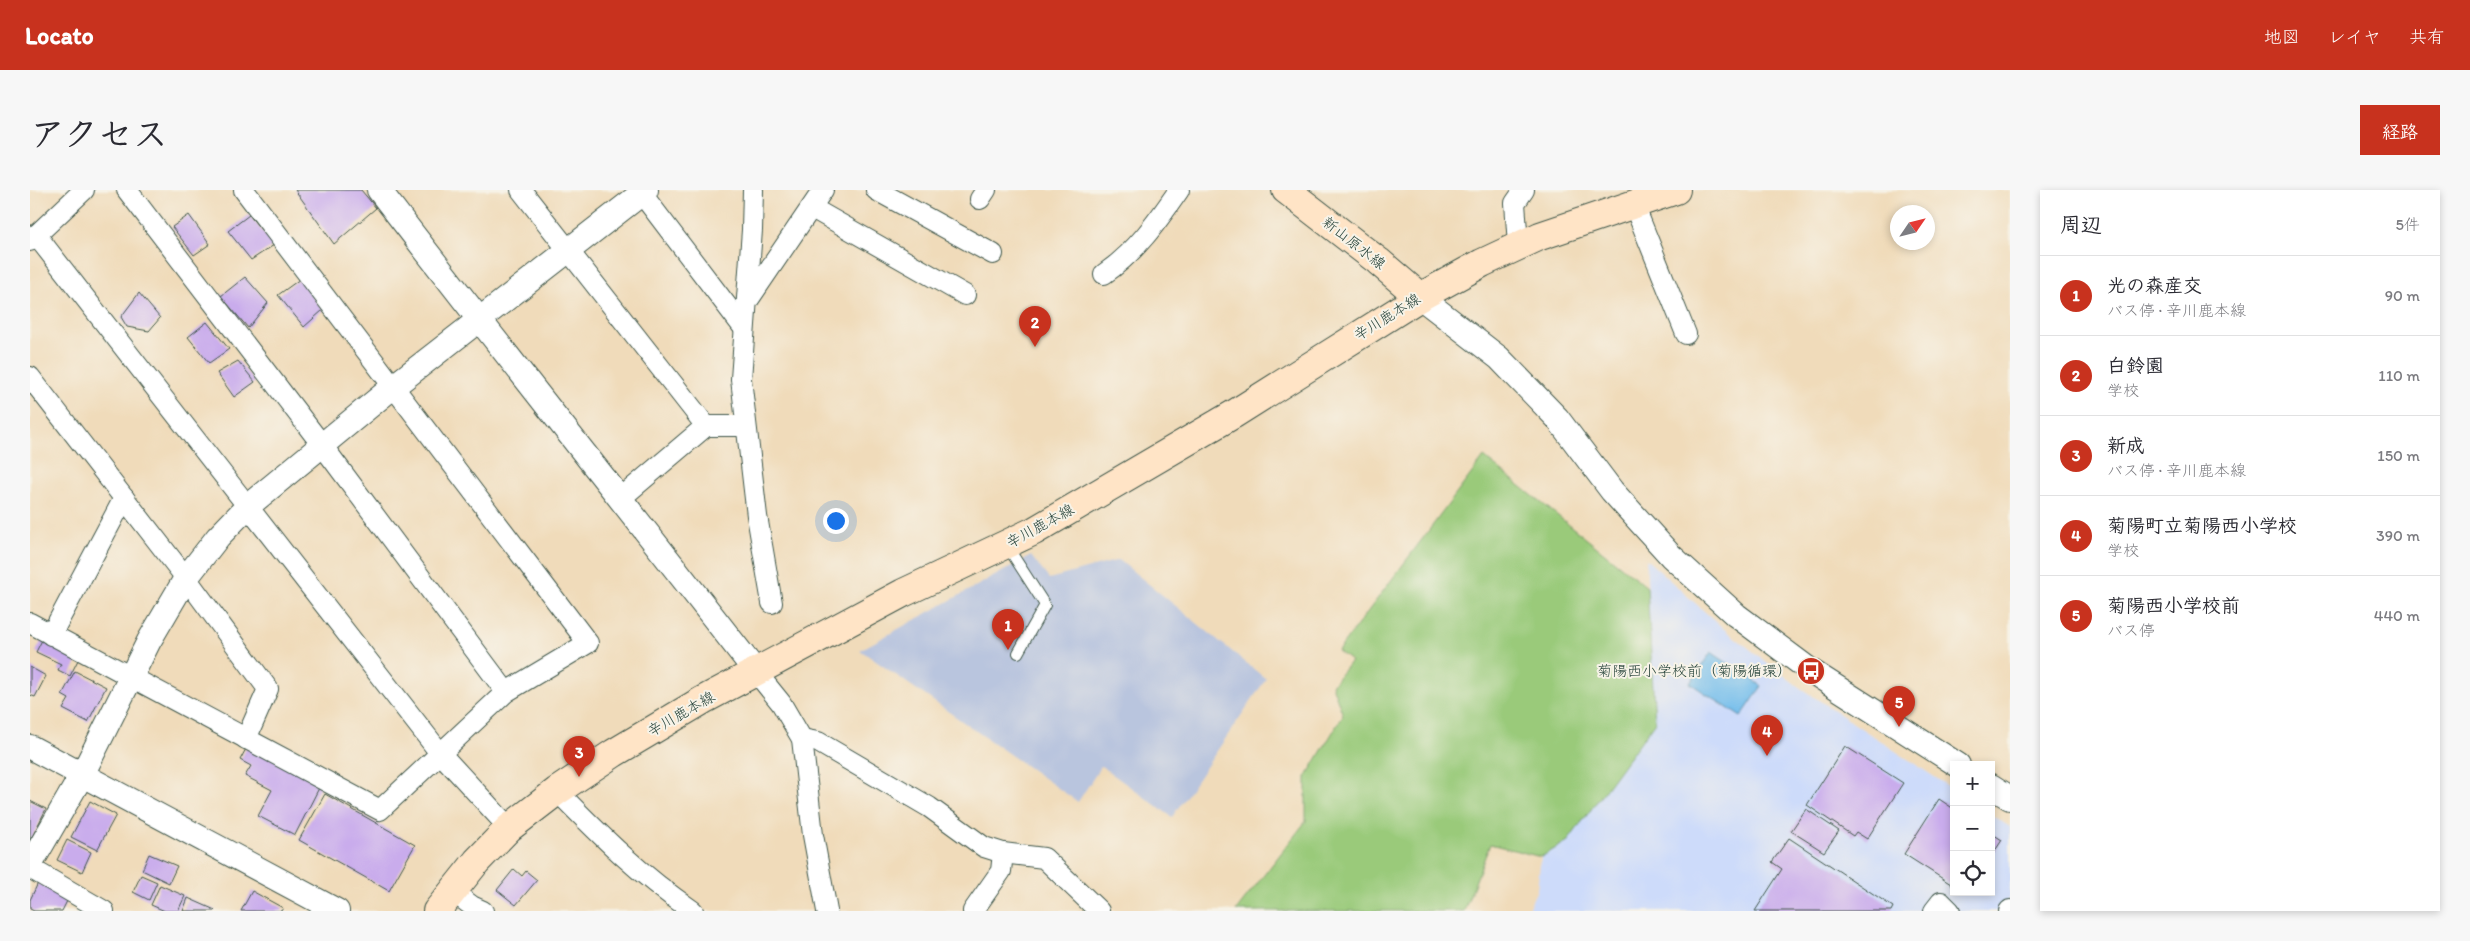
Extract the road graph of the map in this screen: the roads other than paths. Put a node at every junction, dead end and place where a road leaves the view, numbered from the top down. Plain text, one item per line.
1 (84, 190) edge
2 (127, 190) edge
3 (244, 190) edge
4 (379, 190) edge
5 (520, 190) edge
6 (753, 190) edge
7 (823, 190) edge
8 (876, 190) edge
9 (1179, 190) edge
10 (1524, 190) edge
11 (1676, 190) edge
12 (642, 191) edge
13 (1293, 192) edge
14 (1634, 205) junction
15 (812, 208) junction
16 (33, 238) edge
17 (1518, 245) junction
18 (569, 251) junction
19 (993, 254) dead end
20 (1104, 274) dead end
21 (965, 295) dead end
22 (1420, 297) junction
23 (747, 302) junction
24 (479, 321) junction
25 (743, 327) junction
26 (1686, 334) dead end
27 (30, 377) edge
28 (394, 386) junction
29 (706, 426) junction
30 (746, 426) junction
31 (322, 444) junction
32 (124, 498) junction
33 (621, 498) junction
34 (248, 506) junction
35 (1007, 545) junction
36 (186, 578) junction
37 (772, 603) dead end
38 (30, 624) edge
39 (51, 635) junction
40 (1018, 653) dead end
41 (756, 672) junction
42 (133, 677) junction
43 (506, 692) junction
44 (246, 739) junction
45 (802, 739) junction
46 (30, 747) edge
47 (440, 753) junction
48 (1952, 761) edge
49 (82, 774) junction
50 (1995, 789) edge
51 (557, 792) junction
52 (2010, 798) edge
53 (509, 828) junction
54 (1003, 853) junction
55 (30, 866) edge
56 (445, 901) edge
57 (97, 909) edge
58 (336, 911) edge
59 (483, 911) edge
60 (693, 911) edge
61 (827, 911) edge
62 (973, 911) edge
63 (1099, 911) edge
64 (1934, 911) edge
65 (1950, 911) edge

1 - 16 street
2 - 31 street
3 - 28 street
4 - 24 street
5 - 18 street
6 - 23 street
7 - 15 street
8 - 19 street
9 - 20 street
10 - 17 street
11 - 14 main road, 辛川鹿本線
12 - 18 street
12 - 25 street
13 - 22 main road, 新山原水線
14 - 17 main road, 辛川鹿本線
14 - 26 street
15 - 21 street
15 - 23 street
16 - 34 street
17 - 22 main road, 辛川鹿本線
18 - 24 street
18 - 29 street
22 - 35 main road, 辛川鹿本線
22 - 48 street
23 - 25 street
24 - 28 street
24 - 33 street
25 - 30 street
27 - 32 street
28 - 31 street
28 - 43 street
29 - 30 street
29 - 33 street
30 - 37 street
31 - 34 street
31 - 43 street
32 - 36 street
32 - 39 street
33 - 41 street
34 - 36 street
34 - 47 street
35 - 40 lane
35 - 41 main road, 辛川鹿本線
36 - 42 street
36 - 44 street
38 - 39 street
39 - 42 street
41 - 45 street
41 - 51 main road, 辛川鹿本線
42 - 44 street
42 - 49 street
43 - 47 street
44 - 47 street
45 - 54 street
45 - 61 street
46 - 49 street
47 - 53 street
49 - 55 street
49 - 58 street
50 - 52 street
51 - 53 main road, 辛川鹿本線
51 - 60 street
53 - 56 main road, 辛川鹿本線
54 - 62 street
54 - 63 street
55 - 57 street
56 - 59 street
64 - 65 street

